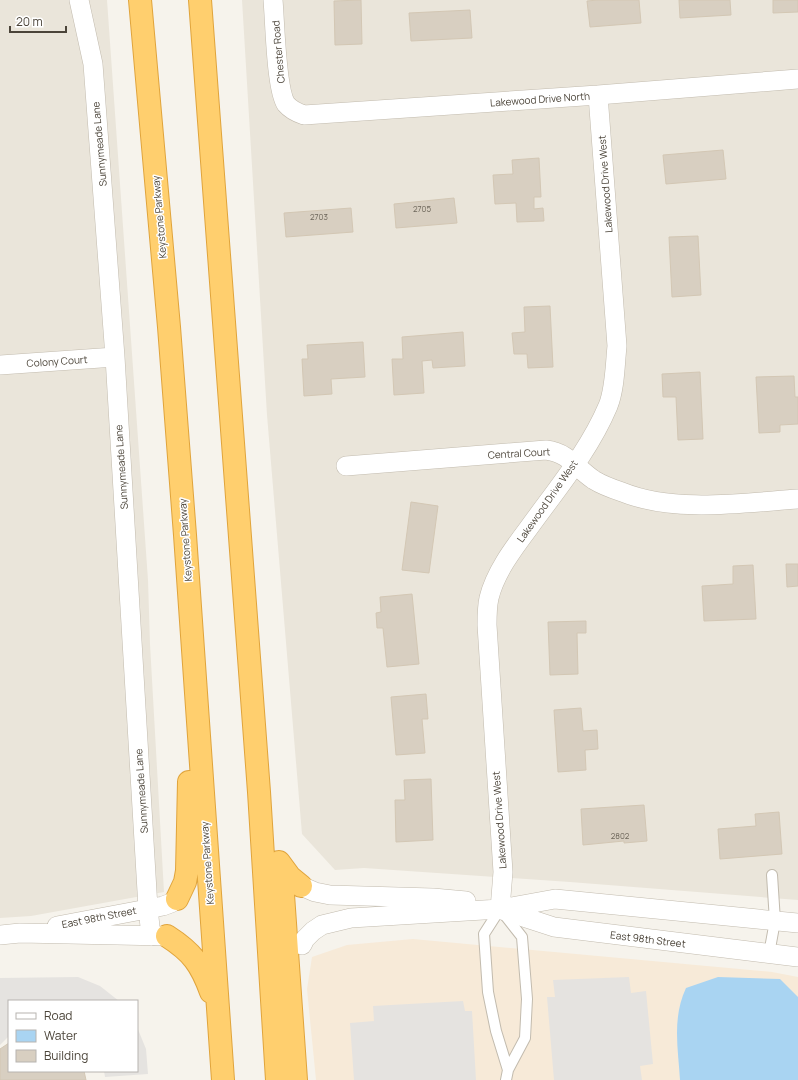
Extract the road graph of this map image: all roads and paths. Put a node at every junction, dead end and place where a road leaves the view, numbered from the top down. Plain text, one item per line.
1 (79, 0) edge
2 (130, 0) edge
3 (140, 0) edge
4 (200, 0) edge
5 (273, 0) edge
6 (144, 31) junction
7 (798, 79) edge
8 (598, 95) junction
9 (286, 104) joint
10 (114, 357) junction
11 (0, 365) edge
12 (574, 464) junction
13 (346, 466) dead end
14 (798, 499) edge
15 (192, 657) junction
16 (259, 792) junction
17 (281, 866) junction
18 (772, 875) dead end
19 (301, 886) joint
20 (177, 898) joint
21 (148, 908) junction
22 (500, 909) junction
23 (775, 921) junction
24 (798, 923) edge
25 (20, 933) junction
26 (0, 935) edge
27 (159, 936) junction
28 (302, 945) joint
29 (769, 954) junction
30 (798, 957) edge
31 (218, 1012) junction
32 (507, 1075) edge
33 (223, 1080) edge
34 (277, 1080) edge
35 (296, 1080) edge
36 (305, 1080) edge

1 - 10 street, Sunnymeade Lane
2 - 6 highway
3 - 6 highway, Keystone Parkway
4 - 16 highway
5 - 9 street, Chester Road
6 - 15 highway, Keystone Parkway
7 - 8 street, Lakewood Drive North
8 - 9 street, Lakewood Drive North
8 - 12 street, Lakewood Drive West
10 - 11 street, Colony Court
10 - 21 street, Sunnymeade Lane
12 - 13 street, Central Court
12 - 14 street, Central Court
12 - 22 street, Lakewood Drive West
15 - 20 highway
15 - 31 highway, Keystone Parkway
16 - 17 highway
16 - 34 highway
17 - 19 highway
17 - 35 highway
18 - 23 lane
19 - 22 street, East 98th Street
20 - 21 street, East 98th Street
21 - 25 street, East 98th Street
21 - 27 street, Sunnymeade Lane
22 - 23 street, East 98th Street
22 - 28 street, East 98th Street
22 - 29 street, East 98th Street
22 - 32 lane
22 - 32 lane
23 - 24 street, East 98th Street
23 - 29 lane
25 - 26 street, East 98th Street
25 - 27 street, East 98th Street
27 - 31 highway
28 - 36 highway
29 - 30 street, East 98th Street
31 - 33 highway, Keystone Parkway

